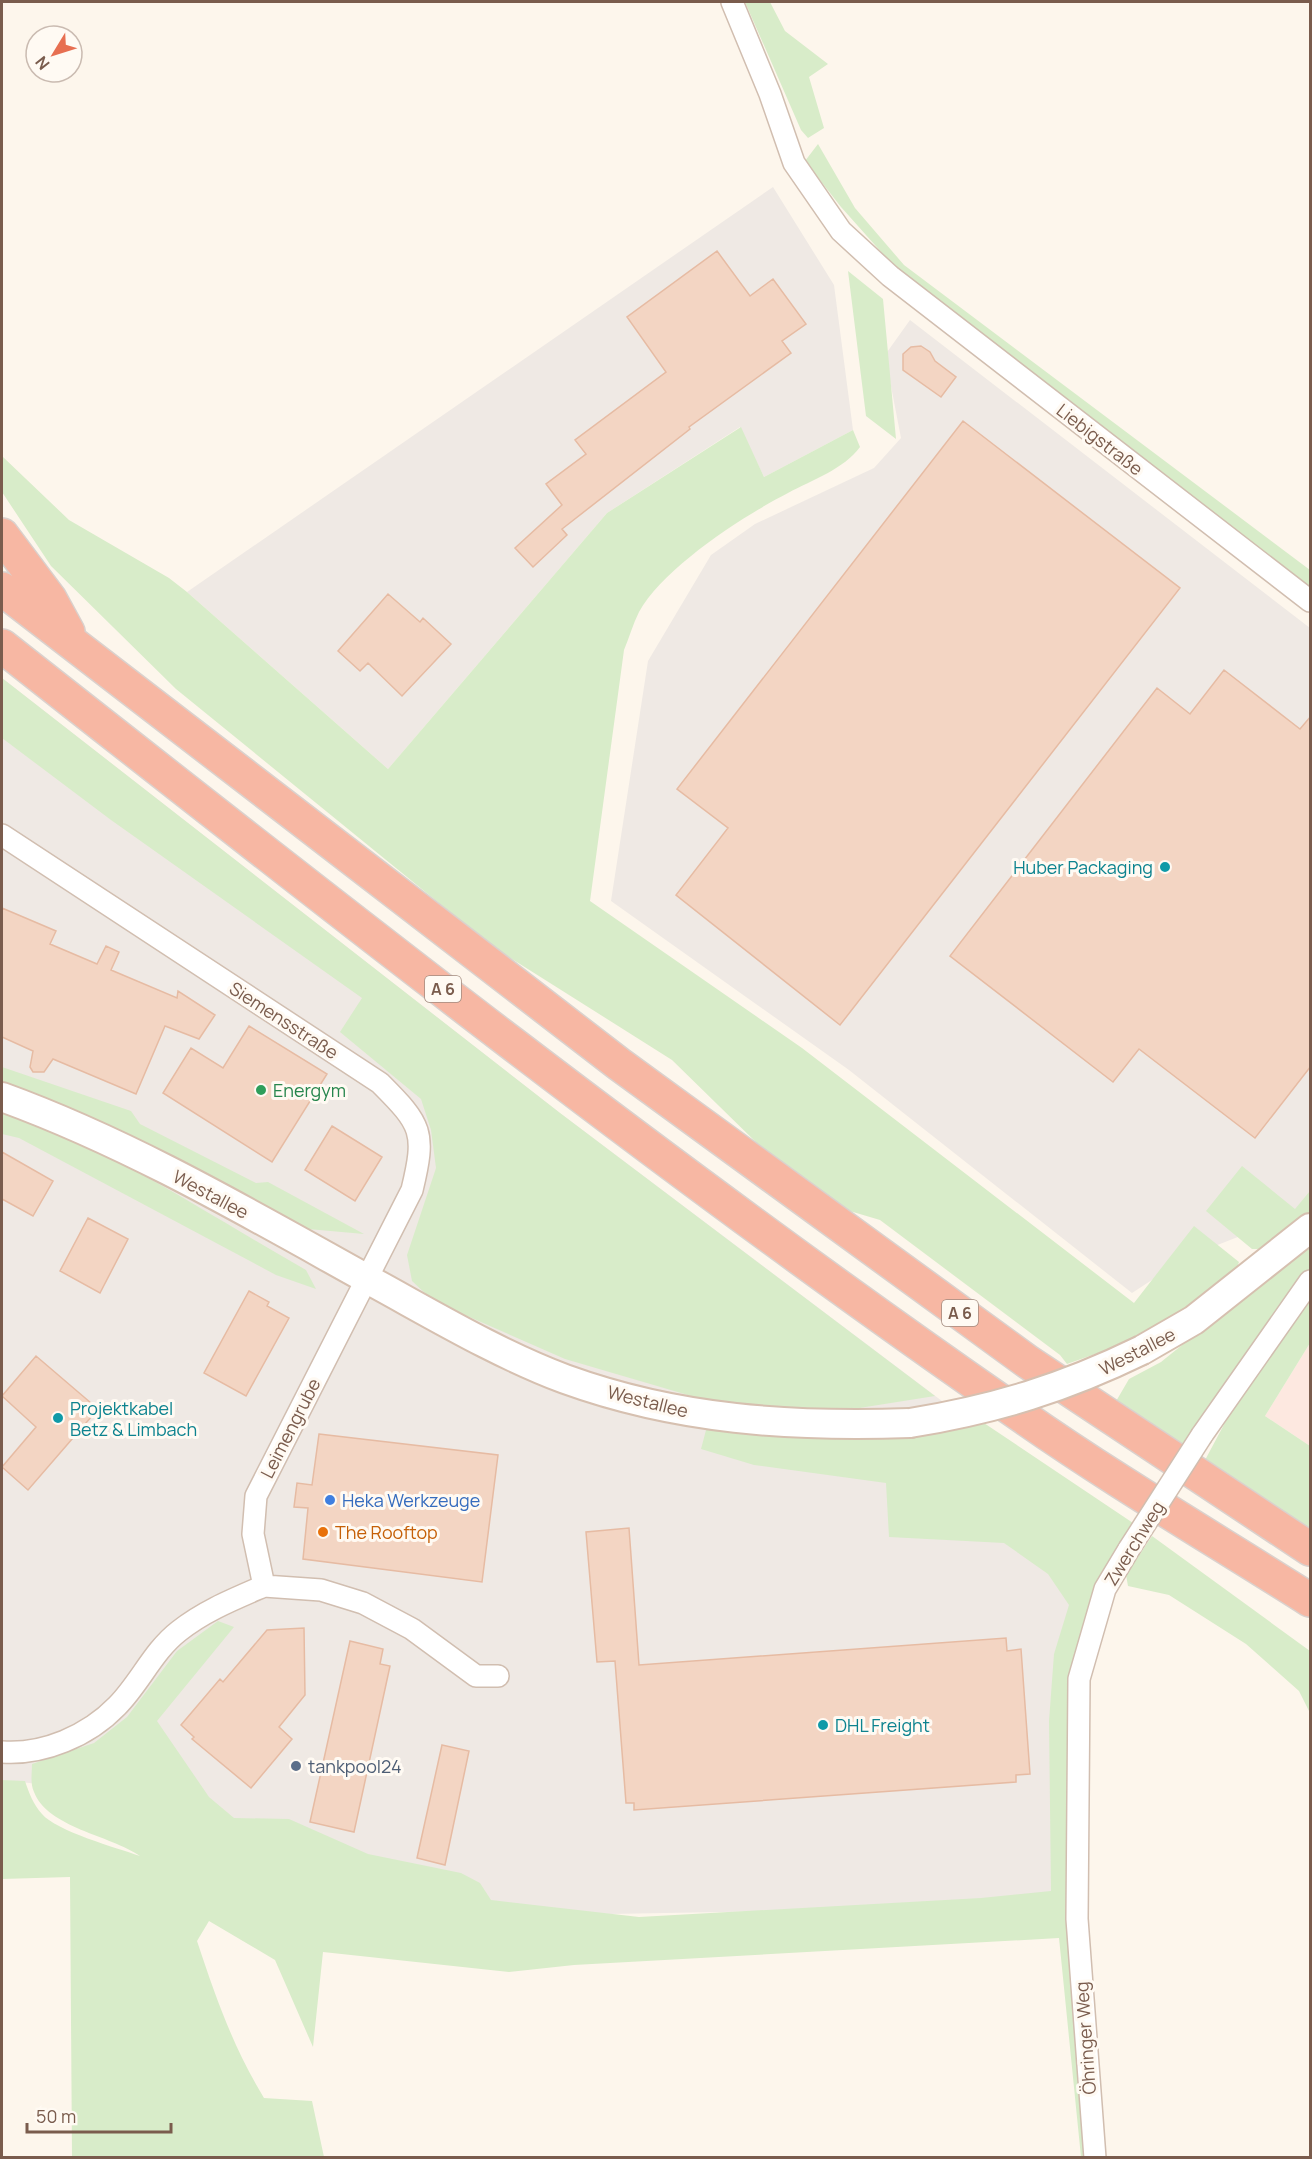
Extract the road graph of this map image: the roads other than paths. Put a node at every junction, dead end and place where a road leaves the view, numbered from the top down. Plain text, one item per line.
1 (732, 2) edge
2 (2, 535) edge
3 (2, 589) edge
4 (1311, 601) edge
5 (74, 642) junction
6 (2, 646) edge
7 (2, 835) edge
8 (2, 1097) edge
9 (1311, 1228) edge
10 (367, 1279) junction
11 (1311, 1281) edge
12 (1311, 1549) edge
13 (264, 1586) junction
14 (1311, 1600) edge
15 (498, 1676) dead end
16 (2, 1752) edge
17 (1077, 1919) joint
18 (1095, 2157) edge

1 - 4 street, Liebigstraße
2 - 5 highway
3 - 5 highway, A 6
5 - 12 highway, A 6
6 - 14 highway, A 6
7 - 10 street, Siemensstraße
8 - 10 main road, Westallee
9 - 10 main road, Westallee, bridge
10 - 13 street, Leimengrube
11 - 17 street, Zwerchweg, bridge
13 - 15 street
13 - 16 street
17 - 18 street, Öhringer Weg

